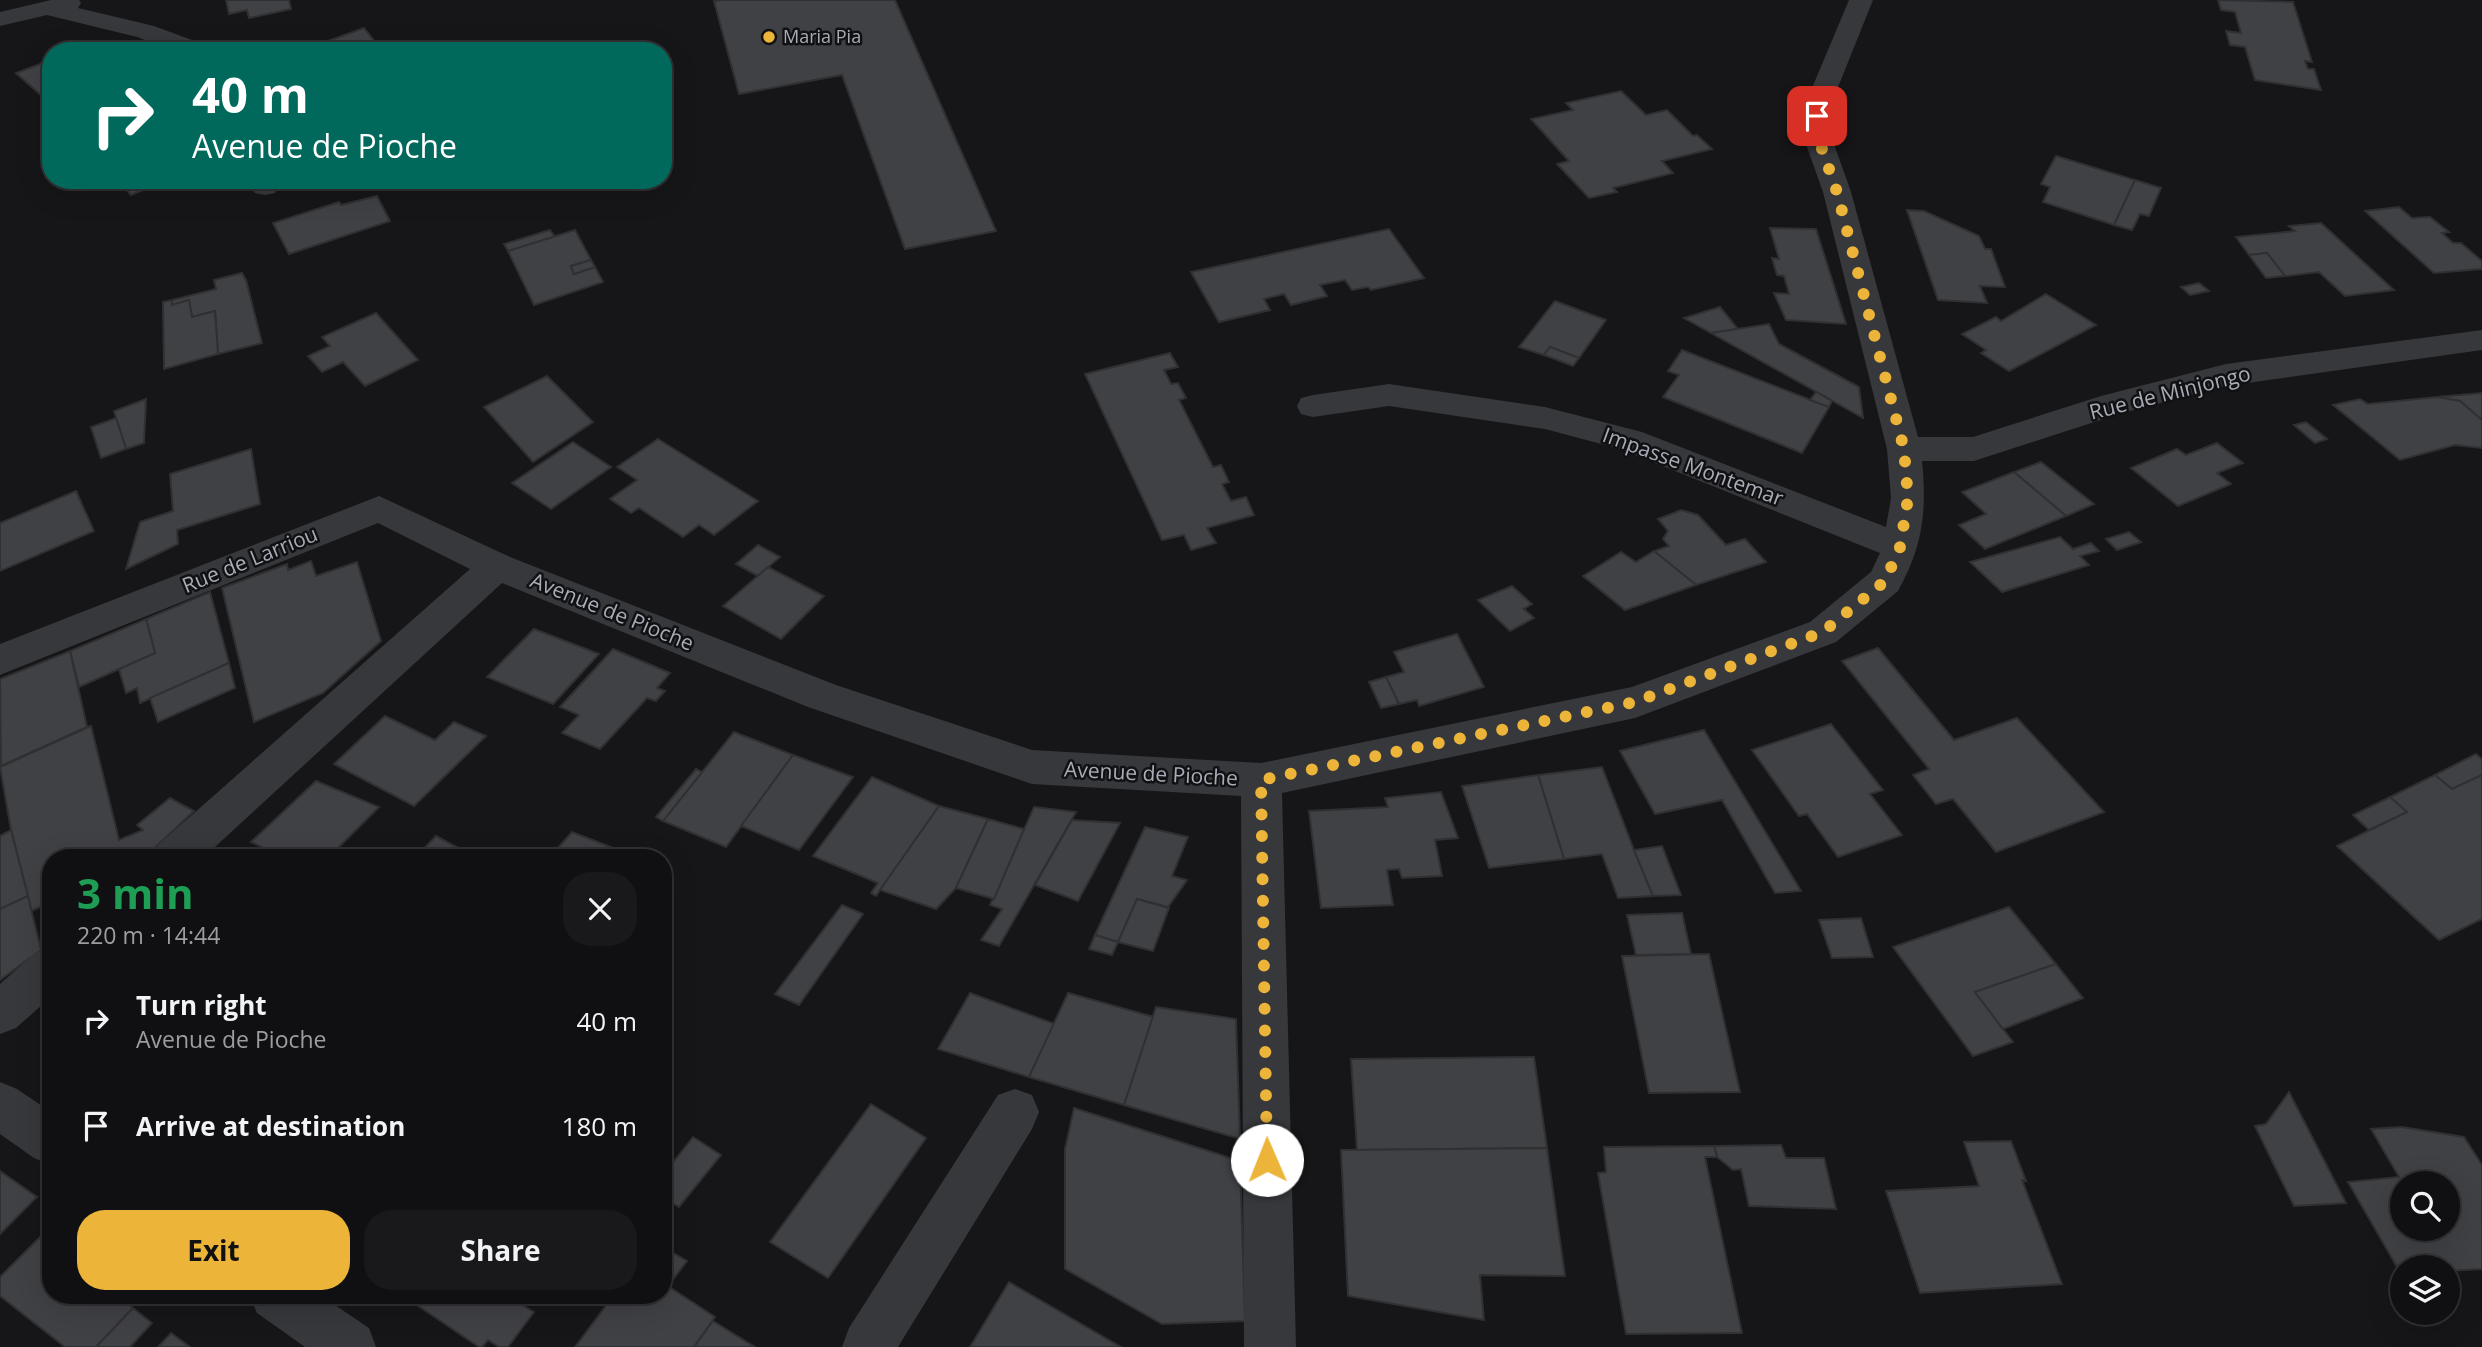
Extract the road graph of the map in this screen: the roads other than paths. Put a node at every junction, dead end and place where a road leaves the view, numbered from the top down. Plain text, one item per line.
1 (82, 0) edge
2 (1861, 0) edge
3 (46, 8) junction
4 (0, 19) edge
5 (175, 42) edge
6 (2482, 340) edge
7 (1313, 405) dead end
8 (1904, 449) junction
9 (1900, 547) junction
10 (497, 566) junction
11 (0, 660) edge
12 (1261, 780) junction
13 (183, 849) edge
14 (42, 976) edge
15 (0, 1013) edge
16 (0, 1105) edge
17 (1016, 1112) dead end
18 (42, 1134) edge
19 (288, 1304) edge
20 (350, 1347) edge
21 (868, 1347) edge
22 (1270, 1347) edge

1 - 3 street
2 - 8 street, Avenue de Pioche
3 - 4 street
3 - 5 street
6 - 8 street, Rue de Minjongo
7 - 9 street, Impasse Montemar
8 - 9 street, Avenue de Pioche
9 - 12 street, Avenue de Pioche
10 - 11 street, Rue de Larriou
10 - 12 street, Avenue de Pioche
10 - 13 street
12 - 22 street
14 - 15 street
16 - 18 street
17 - 21 street
19 - 20 street

